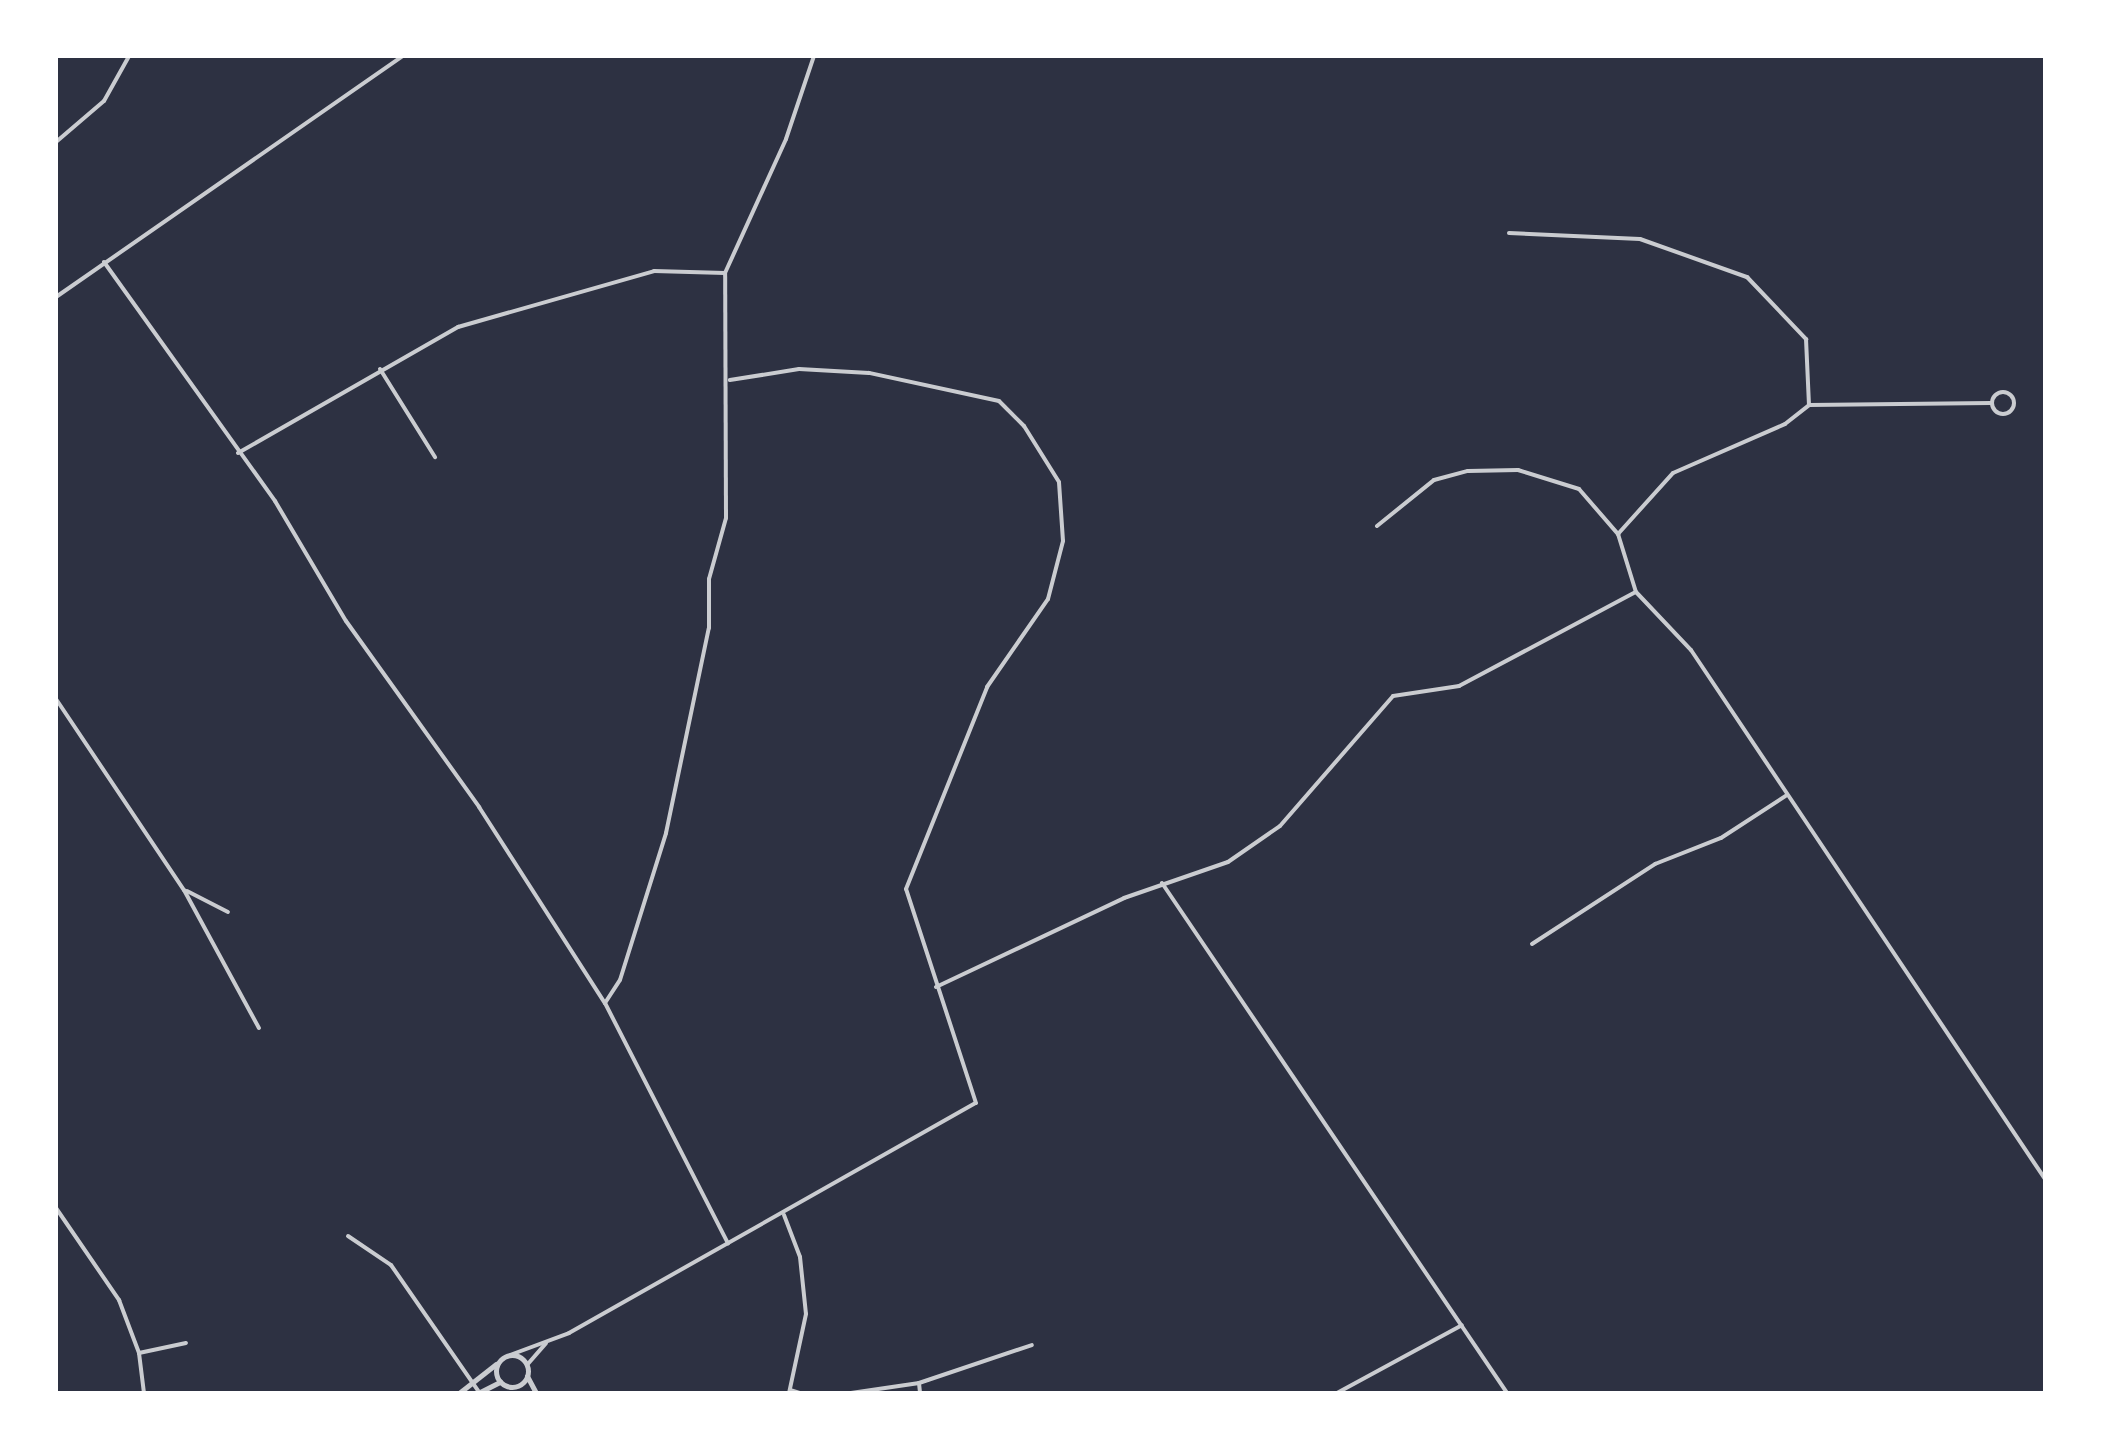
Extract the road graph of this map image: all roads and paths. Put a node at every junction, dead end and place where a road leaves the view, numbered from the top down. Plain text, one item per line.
1 (129, 56) edge
2 (402, 56) edge
3 (814, 56) edge
4 (56, 142) edge
5 (1509, 233) dead end
6 (104, 262) junction
7 (725, 273) junction
8 (56, 297) edge
9 (380, 369) junction
10 (730, 380) junction
11 (1991, 403) junction
12 (1809, 405) junction
13 (238, 453) junction
14 (435, 457) dead end
15 (1377, 526) dead end
16 (1618, 534) junction
17 (1636, 592) junction
18 (56, 699) edge
19 (1787, 795) junction
20 (1162, 883) junction
21 (184, 890) junction
22 (228, 912) dead end
23 (1532, 944) dead end
24 (936, 987) junction
25 (605, 1003) junction
26 (259, 1028) dead end
27 (2045, 1179) edge
28 (56, 1208) edge
29 (784, 1215) junction
30 (348, 1236) dead end
31 (728, 1243) junction
32 (1462, 1325) junction
33 (548, 1342) junction
34 (186, 1343) dead end
35 (1032, 1345) dead end
36 (139, 1353) junction
37 (510, 1355) junction
38 (499, 1360) junction
39 (527, 1365) junction
40 (527, 1376) junction
41 (500, 1382) junction
42 (919, 1383) junction
43 (473, 1384) junction
44 (510, 1387) junction
45 (478, 1392) edge
46 (790, 1392) edge
47 (144, 1393) edge
48 (459, 1393) edge
49 (518, 1393) edge
50 (536, 1393) edge
51 (800, 1393) edge
52 (851, 1393) edge
53 (920, 1393) edge
54 (1337, 1393) edge
55 (1507, 1393) edge

1 - 4 street
2 - 6 street
3 - 7 street
5 - 12 street
6 - 8 street
6 - 13 street
7 - 9 street
7 - 10 street
9 - 13 street
9 - 14 street
10 - 24 street
10 - 25 street
11 - 11 street
11 - 12 street
12 - 16 street
13 - 25 street
15 - 16 street
16 - 17 street
17 - 19 street
17 - 20 street
18 - 21 street
19 - 23 street
19 - 27 street
20 - 24 street
20 - 32 street
21 - 22 street
21 - 26 street
24 - 29 street
25 - 31 street
28 - 36 street
29 - 31 street
29 - 46 street
30 - 43 street
31 - 33 street
32 - 54 street
32 - 55 street
33 - 37 street
33 - 39 street
34 - 36 street
35 - 42 street
36 - 47 street
37 - 38 street
37 - 39 street
38 - 41 street
38 - 43 street
39 - 40 street
40 - 44 street
40 - 50 street
41 - 44 street
41 - 45 street
42 - 52 street
42 - 53 street
43 - 45 street
43 - 48 street
44 - 49 street
46 - 51 street

